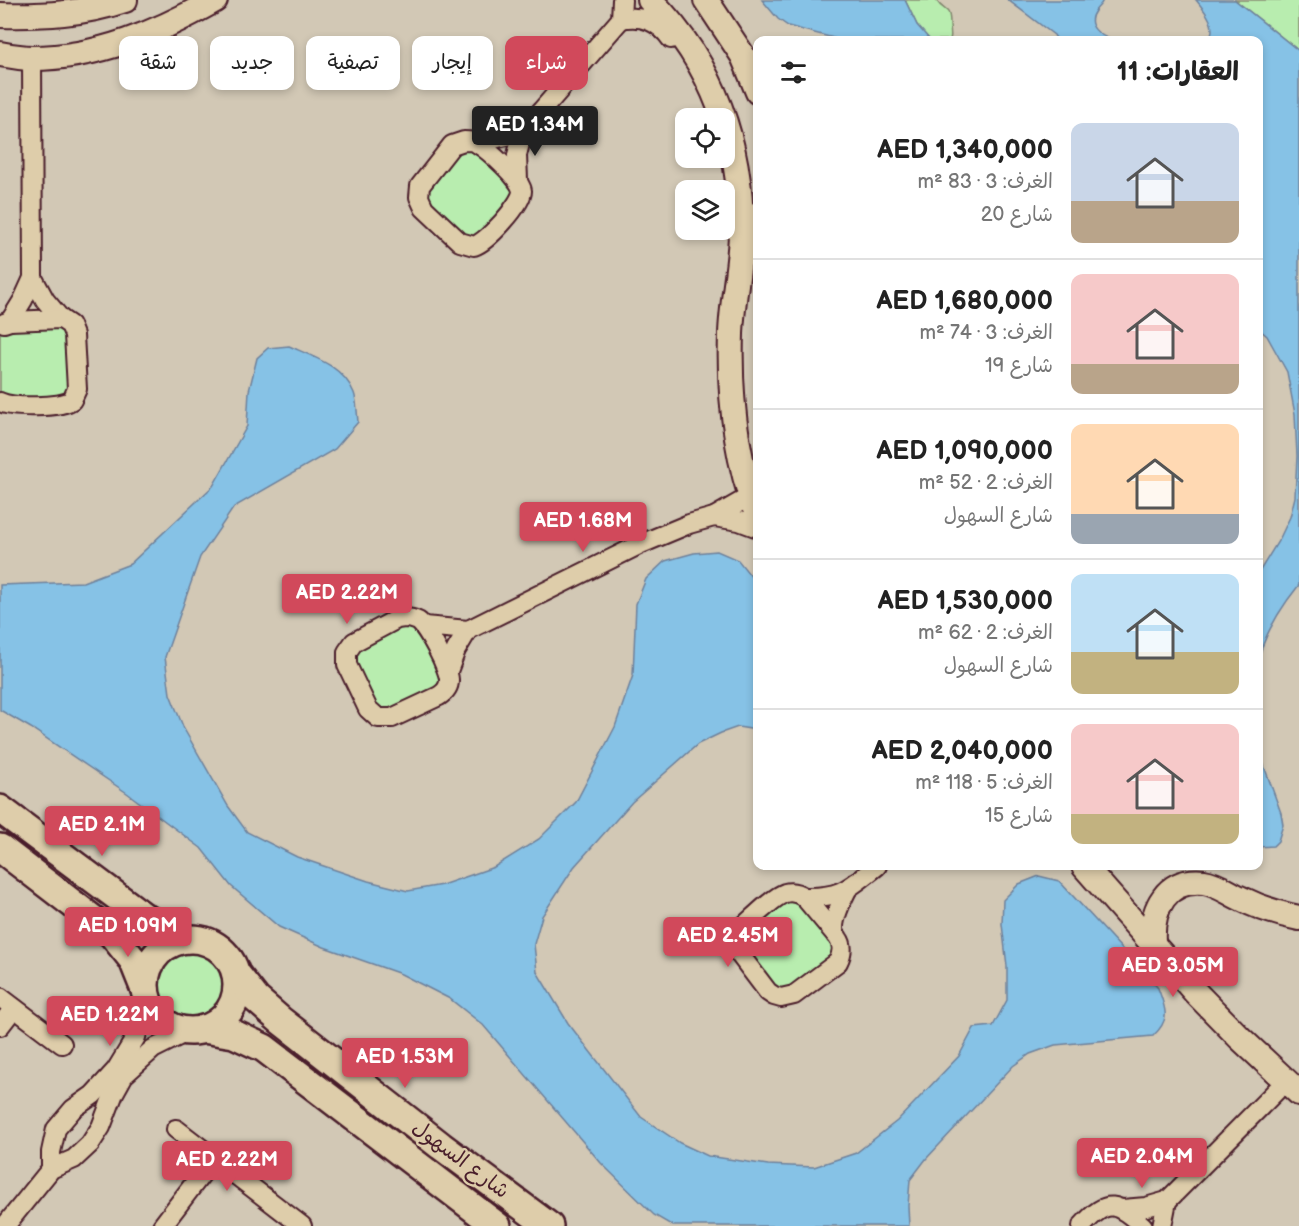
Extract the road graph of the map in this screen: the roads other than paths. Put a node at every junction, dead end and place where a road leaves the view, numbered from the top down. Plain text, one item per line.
1 (125, 0) edge
2 (215, 0) edge
3 (622, 0) edge
4 (650, 0) edge
5 (706, 0) edge
6 (0, 15) edge
7 (621, 19) junction
8 (0, 54) edge
9 (32, 58) junction
10 (753, 80) edge
11 (721, 106) junction
12 (523, 132) junction
13 (477, 143) junction
14 (737, 172) junction
15 (518, 180) junction
16 (753, 193) edge
17 (33, 278) junction
18 (61, 319) junction
19 (5, 324) edge
20 (0, 402) edge
21 (753, 498) edge
22 (753, 505) edge
23 (714, 516) junction
24 (753, 526) edge
25 (424, 626) junction
26 (468, 630) junction
27 (448, 671) junction
28 (0, 808) edge
29 (0, 848) edge
30 (871, 870) edge
31 (1088, 870) edge
32 (1211, 870) edge
33 (847, 890) junction
34 (804, 897) junction
35 (1299, 917) edge
36 (835, 934) junction
37 (186, 939) junction
38 (1154, 942) junction
39 (237, 975) junction
40 (146, 995) junction
41 (7, 1002) edge
42 (0, 1026) edge
43 (196, 1030) junction
44 (62, 1044) dead end
45 (1293, 1087) edge
46 (85, 1102) junction
47 (104, 1117) junction
48 (176, 1129) dead end
49 (52, 1144) junction
50 (74, 1159) junction
51 (213, 1159) junction
52 (51, 1169) junction
53 (1167, 1201) junction
54 (1123, 1209) junction
55 (5, 1226) edge
56 (162, 1226) edge
57 (302, 1226) edge
58 (497, 1226) edge
59 (549, 1226) edge
60 (1082, 1226) edge
61 (1143, 1226) edge
62 (1162, 1226) edge

1 - 6 street
2 - 9 street
3 - 7 street
4 - 11 street
5 - 10 street
7 - 11 street
7 - 12 street
8 - 9 street
9 - 17 street
11 - 14 street
12 - 13 street
12 - 15 street
13 - 15 street
13 - 15 street
14 - 16 street
14 - 21 street
17 - 18 street
17 - 19 street
18 - 19 street
18 - 20 street
22 - 23 street
23 - 24 street
23 - 26 street
25 - 26 street
25 - 27 street
25 - 27 street
26 - 27 street
28 - 37 main road
29 - 40 main road
30 - 33 street
31 - 38 street
32 - 35 street
33 - 34 street
33 - 36 street
34 - 36 street
34 - 36 street
35 - 38 street
37 - 39 main road
37 - 40 main road
38 - 45 street
39 - 43 main road
39 - 59 main road, شارع السهول
40 - 43 main road
40 - 46 street
41 - 42 street
41 - 44 street
43 - 47 street
43 - 58 main road, شارع السهول
45 - 53 street
46 - 47 street
46 - 49 street
47 - 50 street
48 - 51 street
49 - 50 street
49 - 52 street
50 - 52 street
51 - 56 street
51 - 57 street
52 - 55 street
53 - 54 street
53 - 62 street
54 - 60 street
54 - 61 street

